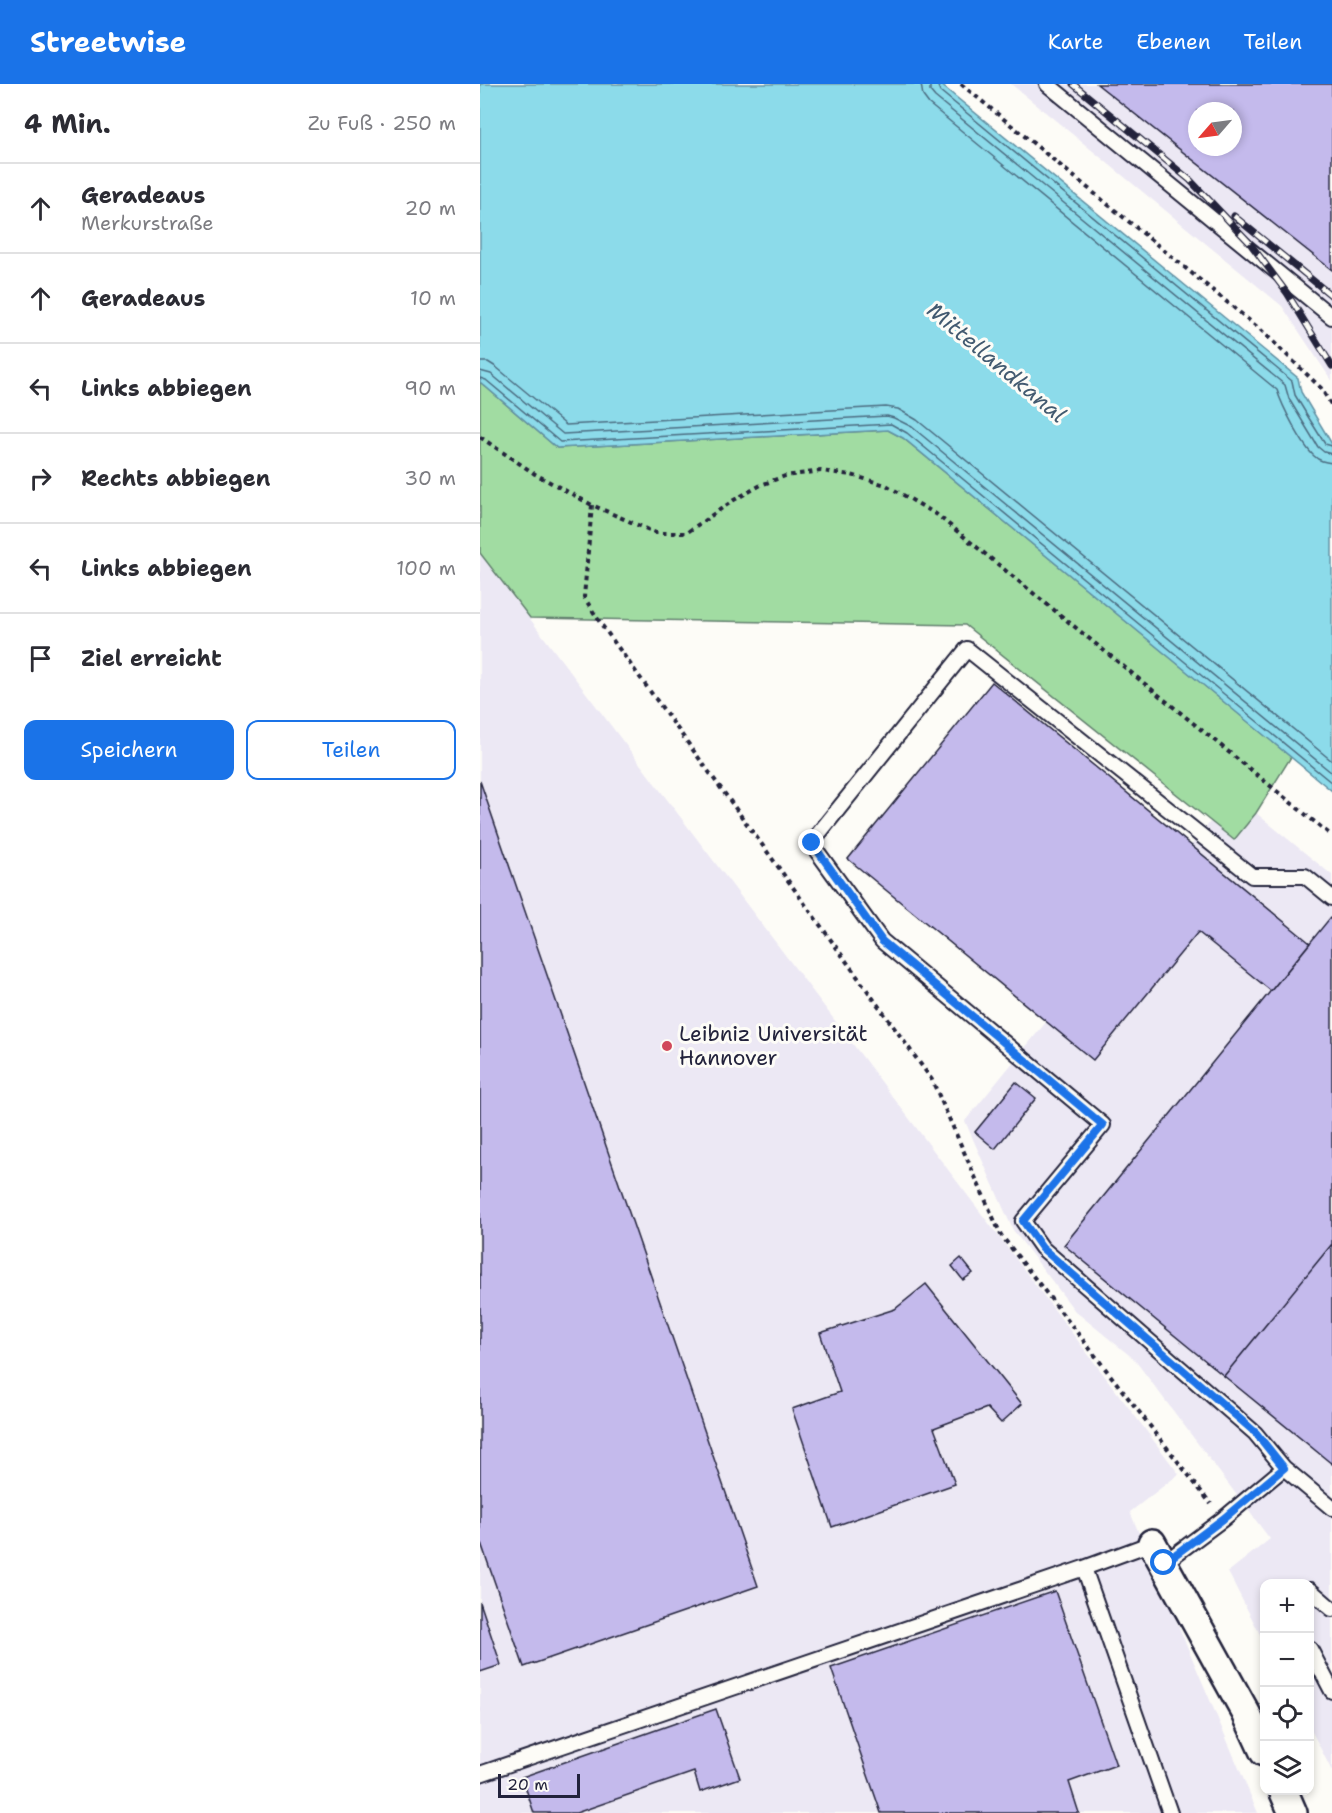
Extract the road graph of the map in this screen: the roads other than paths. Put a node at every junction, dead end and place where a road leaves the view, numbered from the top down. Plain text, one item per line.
1 (1047, 84) edge
2 (1332, 317) edge
3 (1332, 898) edge
4 (1284, 1468) junction
5 (1332, 1508) edge
6 (1158, 1553) junction
7 (1084, 1568) junction
8 (1314, 1593) edge
9 (1332, 1609) edge
10 (1314, 1657) edge
11 (1332, 1691) edge
12 (1260, 1743) edge
13 (480, 1774) edge
14 (1285, 1795) edge
15 (1170, 1813) edge
16 (1293, 1813) edge

1 - 2 lane
3 - 4 lane
4 - 5 lane
4 - 6 lane
6 - 7 lane
6 - 12 street
7 - 13 lane
7 - 15 lane
8 - 9 lane
10 - 11 lane
14 - 16 street

